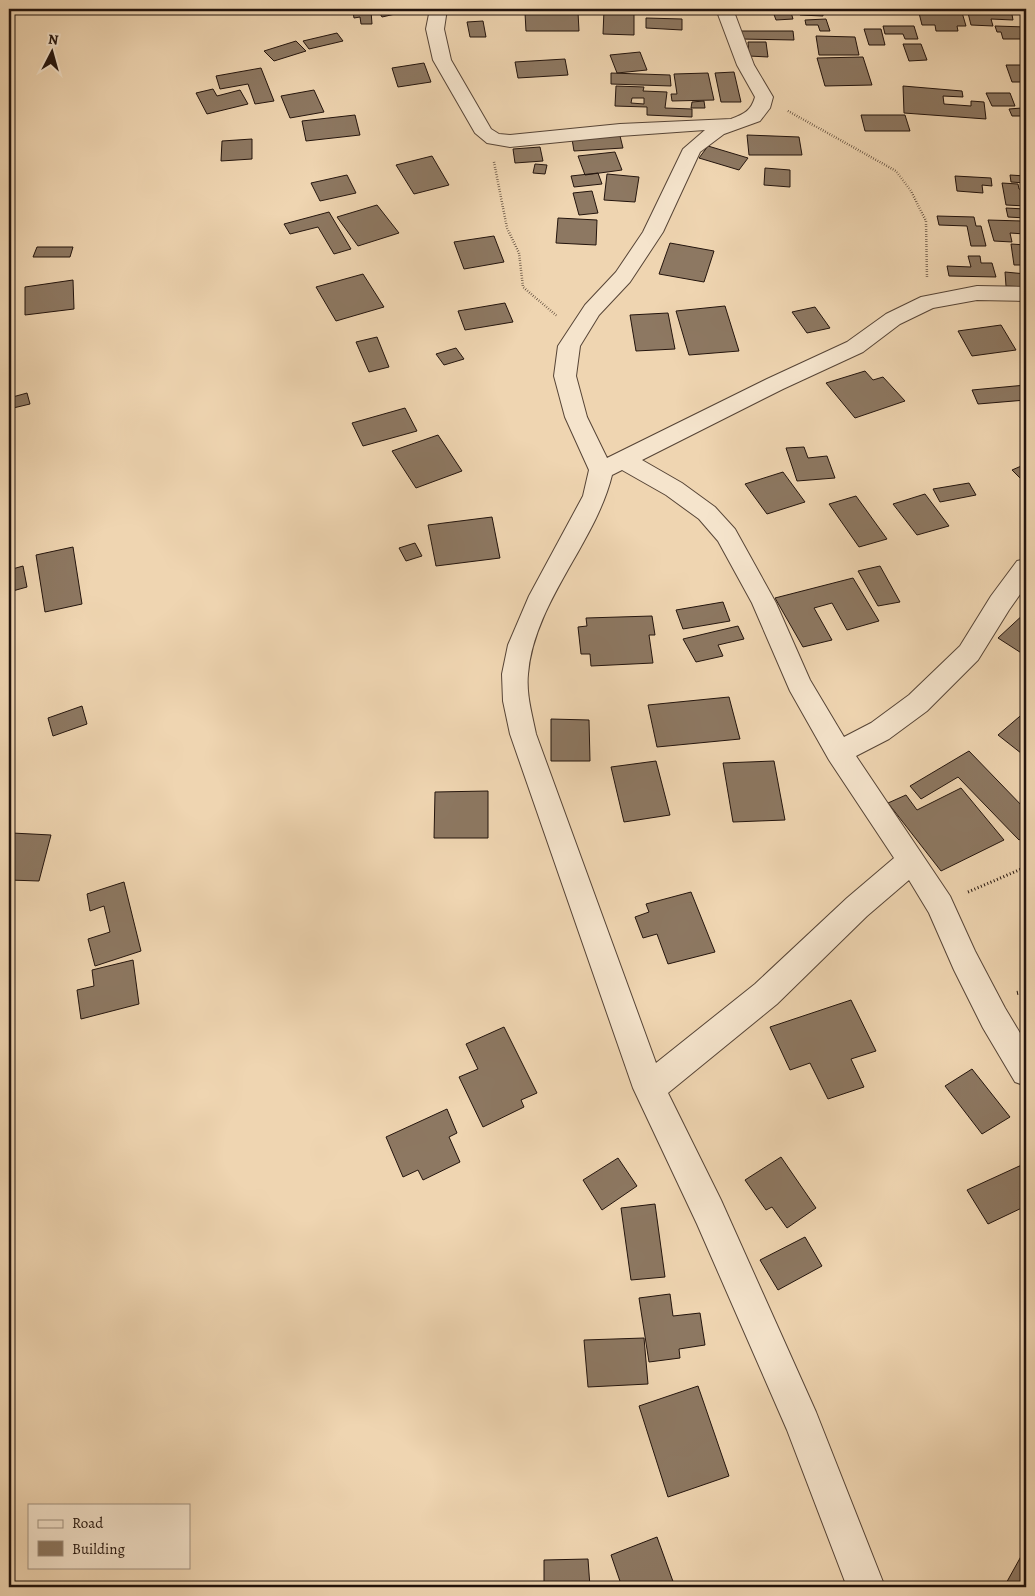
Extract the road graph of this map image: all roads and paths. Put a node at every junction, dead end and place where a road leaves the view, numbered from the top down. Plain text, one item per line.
1 (438, 9) edge
2 (724, 9) edge
3 (764, 96) junction
4 (740, 122) junction
5 (494, 140) junction
6 (1026, 294) edge
7 (928, 302) junction
8 (578, 332) junction
9 (612, 465) junction
10 (1026, 568) edge
11 (839, 752) junction
12 (912, 861) junction
13 (1026, 867) edge
14 (940, 905) junction
15 (1026, 1071) edge
16 (650, 1088) junction
17 (866, 1587) edge

1 - 5 street
2 - 3 street
3 - 4 street
3 - 7 path
4 - 5 street
4 - 8 street
5 - 8 path
6 - 7 street
7 - 9 street
8 - 9 street
9 - 11 street
9 - 16 street
10 - 11 street
11 - 12 street
12 - 14 street
12 - 16 street
13 - 14 path
14 - 15 street
16 - 17 street

